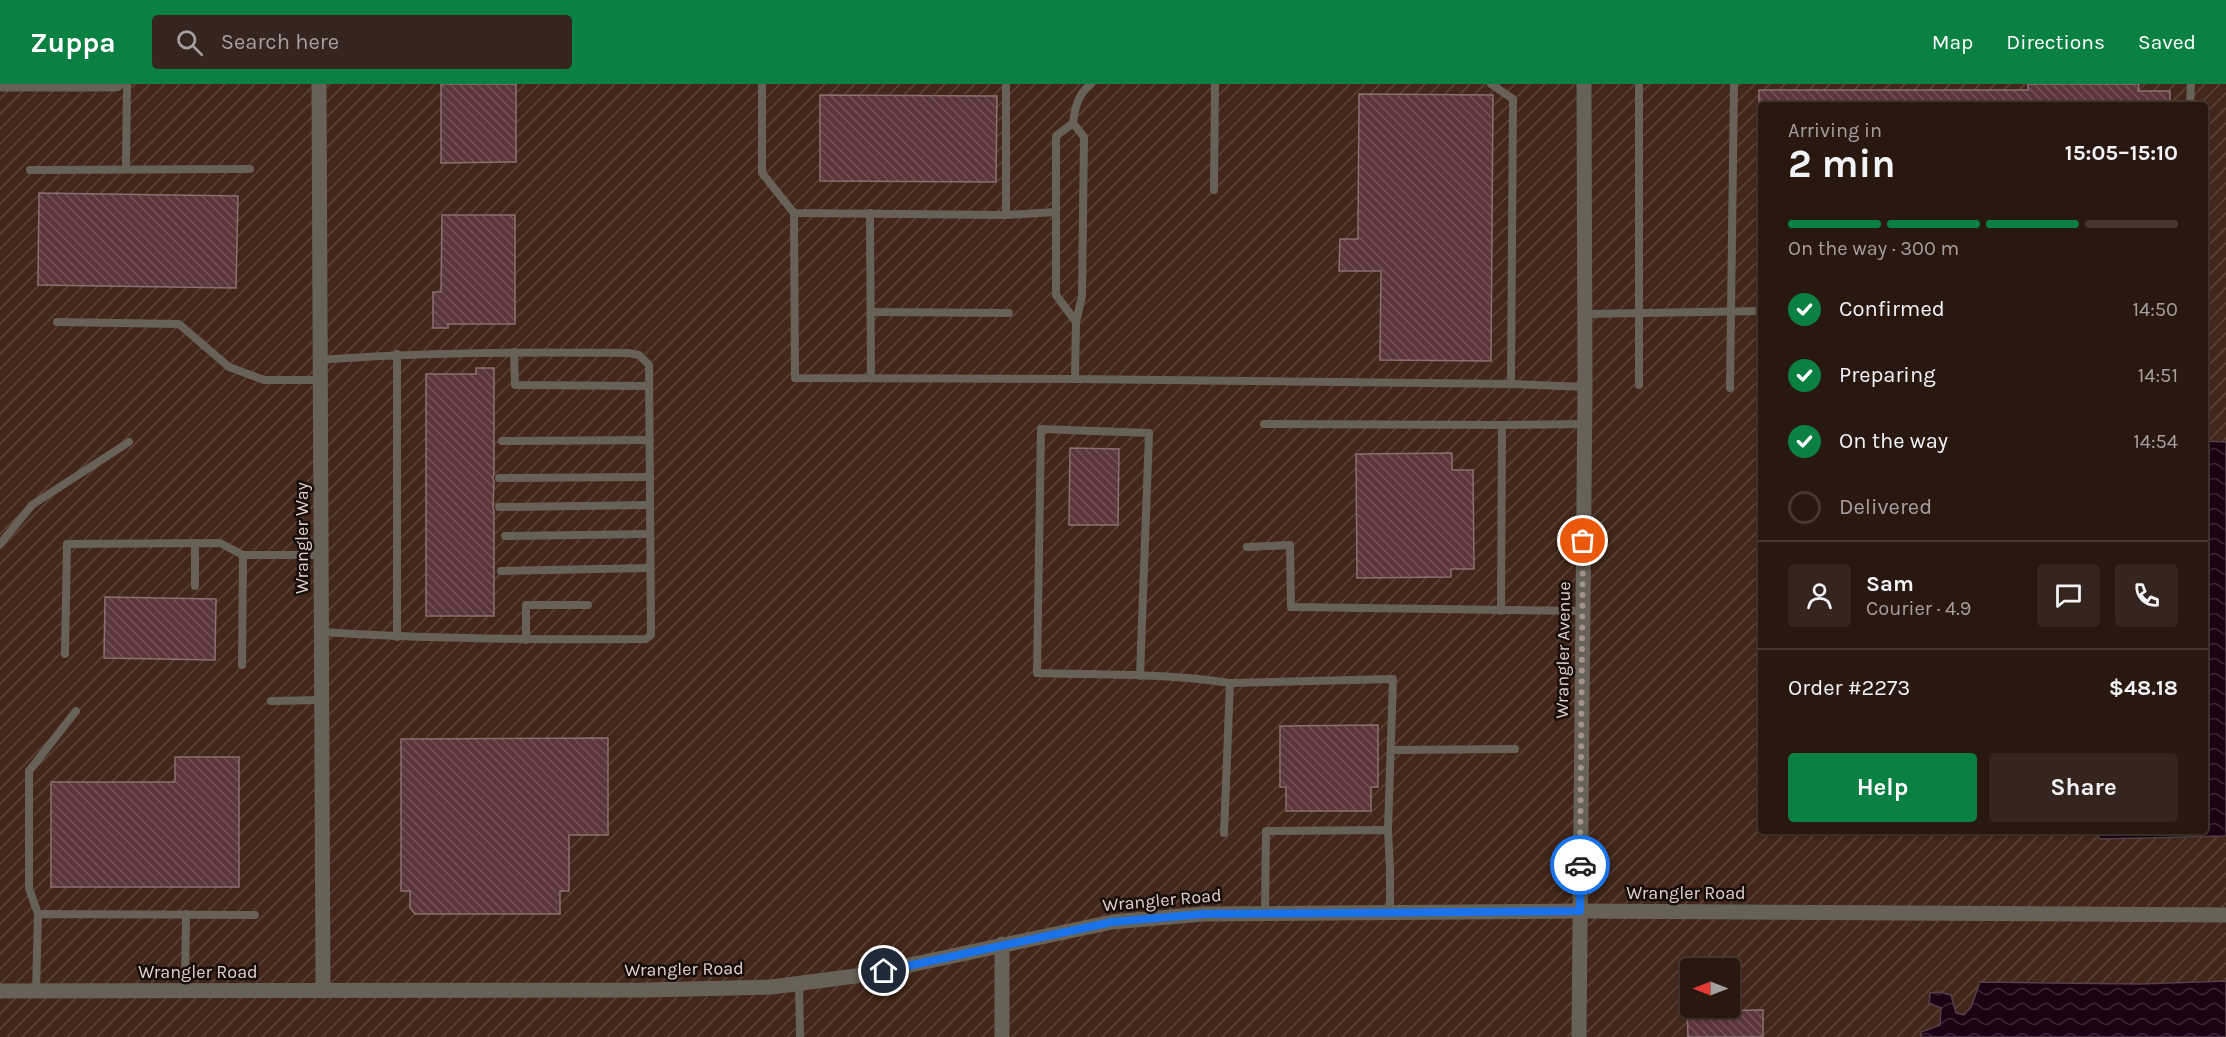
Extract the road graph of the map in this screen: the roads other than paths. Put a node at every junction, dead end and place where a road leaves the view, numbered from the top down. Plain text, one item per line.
1 (0, 84) edge
2 (116, 84) edge
3 (127, 84) edge
4 (319, 84) edge
5 (762, 84) edge
6 (1006, 84) edge
7 (1091, 84) edge
8 (1215, 84) edge
9 (1491, 84) edge
10 (1584, 84) edge
11 (1639, 84) edge
12 (1734, 84) edge
13 (2191, 84) edge
14 (2190, 102) edge
15 (1073, 123) junction
16 (126, 169) junction
17 (250, 169) dead end
18 (30, 170) dead end
19 (1214, 190) dead end
20 (1056, 212) junction
21 (794, 213) junction
22 (870, 213) junction
23 (1006, 215) junction
24 (1758, 311) edge
25 (872, 312) junction
26 (1639, 312) junction
27 (1731, 312) junction
28 (1009, 313) dead end
29 (1585, 314) junction
30 (57, 322) dead end
31 (1076, 322) junction
32 (514, 352) junction
33 (398, 354) junction
34 (320, 360) junction
35 (871, 378) junction
36 (1075, 379) junction
37 (321, 380) junction
38 (1511, 384) junction
39 (1638, 385) dead end
40 (649, 386) junction
41 (1585, 387) junction
42 (1730, 388) dead end
43 (1264, 424) dead end
44 (1584, 424) junction
45 (1502, 425) junction
46 (650, 440) junction
47 (502, 441) dead end
48 (129, 442) dead end
49 (650, 477) junction
50 (499, 478) dead end
51 (650, 505) junction
52 (499, 507) dead end
53 (650, 534) junction
54 (505, 536) dead end
55 (195, 543) junction
56 (0, 544) edge
57 (1246, 547) dead end
58 (243, 555) junction
59 (321, 555) junction
60 (650, 568) junction
61 (501, 571) dead end
62 (195, 586) dead end
63 (588, 605) dead end
64 (1501, 611) junction
65 (1583, 612) junction
66 (322, 632) junction
67 (397, 637) junction
68 (526, 640) junction
69 (65, 654) dead end
70 (242, 665) dead end
71 (1140, 676) junction
72 (1230, 683) junction
73 (322, 700) junction
74 (271, 701) dead end
75 (76, 711) dead end
76 (1515, 749) dead end
77 (1391, 750) junction
78 (1388, 830) junction
79 (1224, 833) dead end
80 (1580, 911) junction
81 (1390, 913) junction
82 (38, 914) junction
83 (186, 914) junction
84 (1265, 914) junction
85 (255, 915) dead end
86 (2226, 915) edge
87 (1002, 944) junction
88 (799, 984) junction
89 (0, 991) edge
90 (36, 991) junction
91 (185, 991) junction
92 (323, 991) junction
93 (800, 1037) edge
94 (1002, 1037) edge
95 (1580, 1037) edge

1 - 2 street
3 - 16 lane
4 - 34 street, Wrangler Way
5 - 21 lane
6 - 23 lane
7 - 15 lane
8 - 19 lane
9 - 38 lane
10 - 29 street, Wrangler Avenue
11 - 26 lane
12 - 27 lane
13 - 14 lane
15 - 20 lane
15 - 31 lane
16 - 17 lane
16 - 18 lane
20 - 23 lane
20 - 31 lane
21 - 22 lane
21 - 35 lane
22 - 23 lane
22 - 25 lane
24 - 27 lane
25 - 28 lane
25 - 35 lane
26 - 27 lane
26 - 29 lane
26 - 39 lane
27 - 42 lane
29 - 41 street, Wrangler Avenue
30 - 37 lane
31 - 36 lane
32 - 33 lane
32 - 40 lane
32 - 40 lane
33 - 34 lane
33 - 67 lane
34 - 37 street, Wrangler Way
35 - 36 lane
36 - 38 lane
37 - 59 street, Wrangler Way
38 - 41 lane
40 - 46 lane
41 - 44 street, Wrangler Avenue
43 - 45 lane
44 - 45 lane
44 - 65 street, Wrangler Avenue
45 - 64 lane
46 - 47 lane
46 - 49 lane
48 - 56 lane
49 - 50 lane
49 - 51 lane
51 - 52 lane
51 - 53 lane
53 - 54 lane
53 - 60 lane
55 - 58 lane
55 - 62 lane
55 - 69 lane
57 - 64 lane
58 - 59 lane
58 - 70 lane
59 - 66 street, Wrangler Way
60 - 61 lane
60 - 68 lane
63 - 68 lane
64 - 65 lane
65 - 80 street, Wrangler Avenue
66 - 67 lane
66 - 73 street, Wrangler Way
67 - 68 lane
71 - 71 lane
71 - 72 lane
72 - 77 lane
72 - 79 lane
73 - 74 lane
73 - 92 street, Wrangler Way
75 - 82 lane
76 - 77 lane
77 - 78 lane
78 - 81 lane
78 - 84 lane
80 - 81 street, Wrangler Road
80 - 86 street, Wrangler Road
80 - 95 street, Wrangler Avenue
81 - 84 street, Wrangler Road
82 - 83 lane
82 - 90 lane
83 - 85 lane
83 - 91 lane
84 - 87 street, Wrangler Road
87 - 88 street, Wrangler Road
87 - 94 street
88 - 92 street, Wrangler Road
88 - 93 lane
89 - 90 street, Wrangler Road
90 - 91 street, Wrangler Road
91 - 92 street, Wrangler Road

